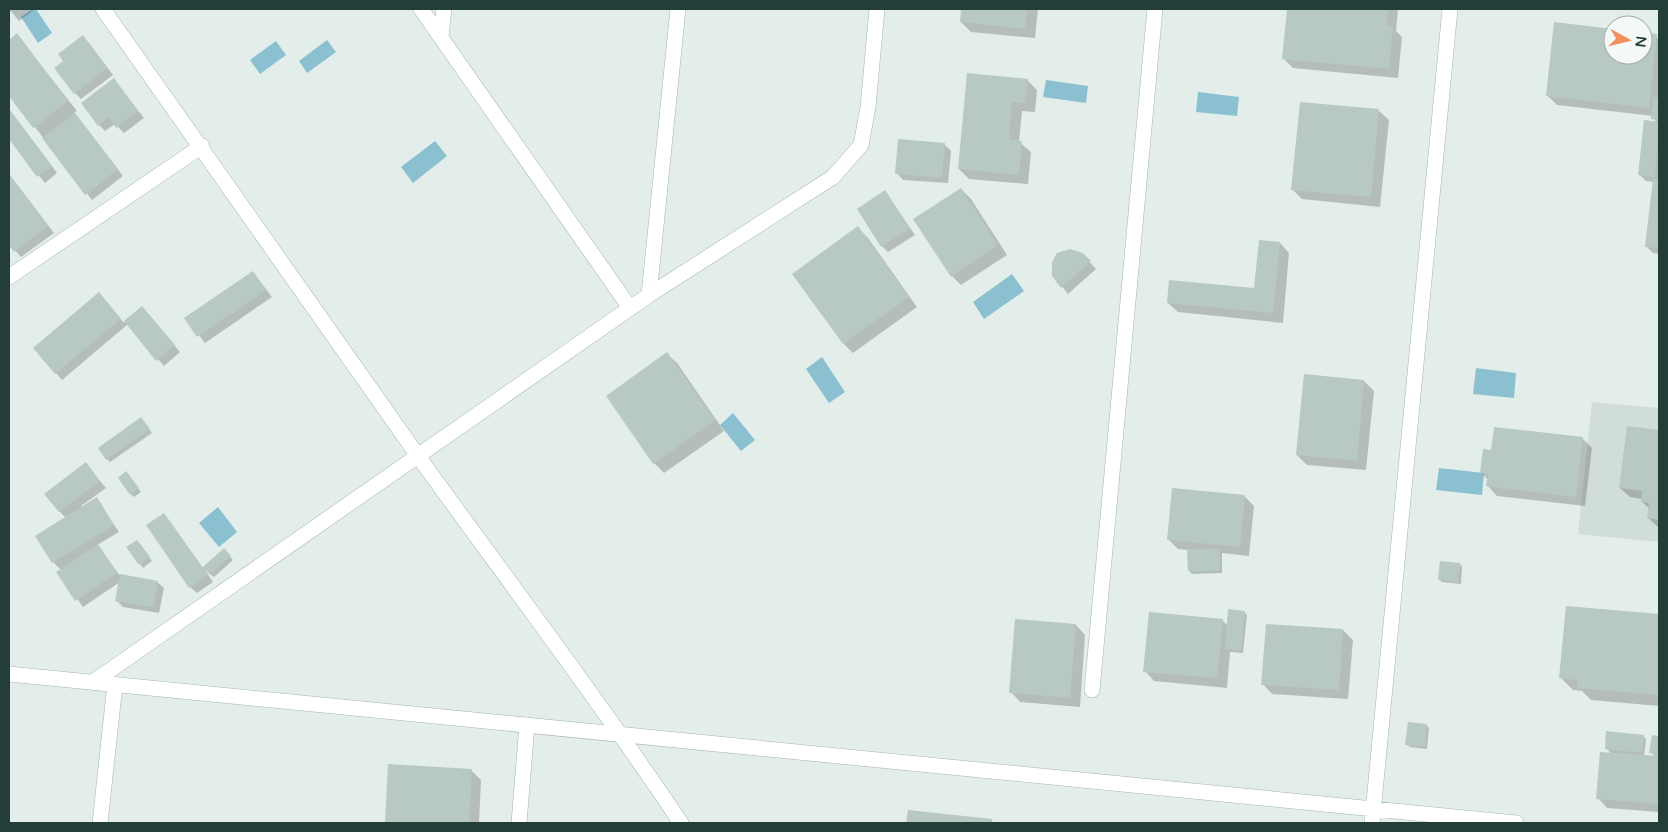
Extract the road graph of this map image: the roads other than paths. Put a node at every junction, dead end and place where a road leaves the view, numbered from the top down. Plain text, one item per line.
1 (103, 9) edge
2 (421, 9) edge
3 (444, 9) edge
4 (678, 9) edge
5 (877, 9) edge
6 (1155, 9) edge
7 (1450, 9) edge
8 (441, 37) junction
9 (202, 146) junction
10 (9, 277) edge
11 (649, 295) junction
12 (630, 308) junction
13 (418, 455) junction
14 (9, 674) edge
15 (93, 682) junction
16 (115, 684) junction
17 (1092, 690) dead end
18 (528, 725) junction
19 (622, 735) junction
20 (1373, 816) edge
21 (100, 823) edge
22 (519, 823) edge
23 (681, 823) edge
24 (1516, 823) edge

1 - 9 street
2 - 8 street
3 - 8 street
4 - 11 street
5 - 11 street
6 - 17 street
7 - 20 street
8 - 12 street
9 - 10 street
9 - 13 street
11 - 12 street
12 - 13 street
13 - 15 street
13 - 19 street
14 - 15 street
15 - 16 street
16 - 18 street
16 - 21 street
18 - 19 street
18 - 22 street
19 - 20 street
19 - 23 street
20 - 24 street

